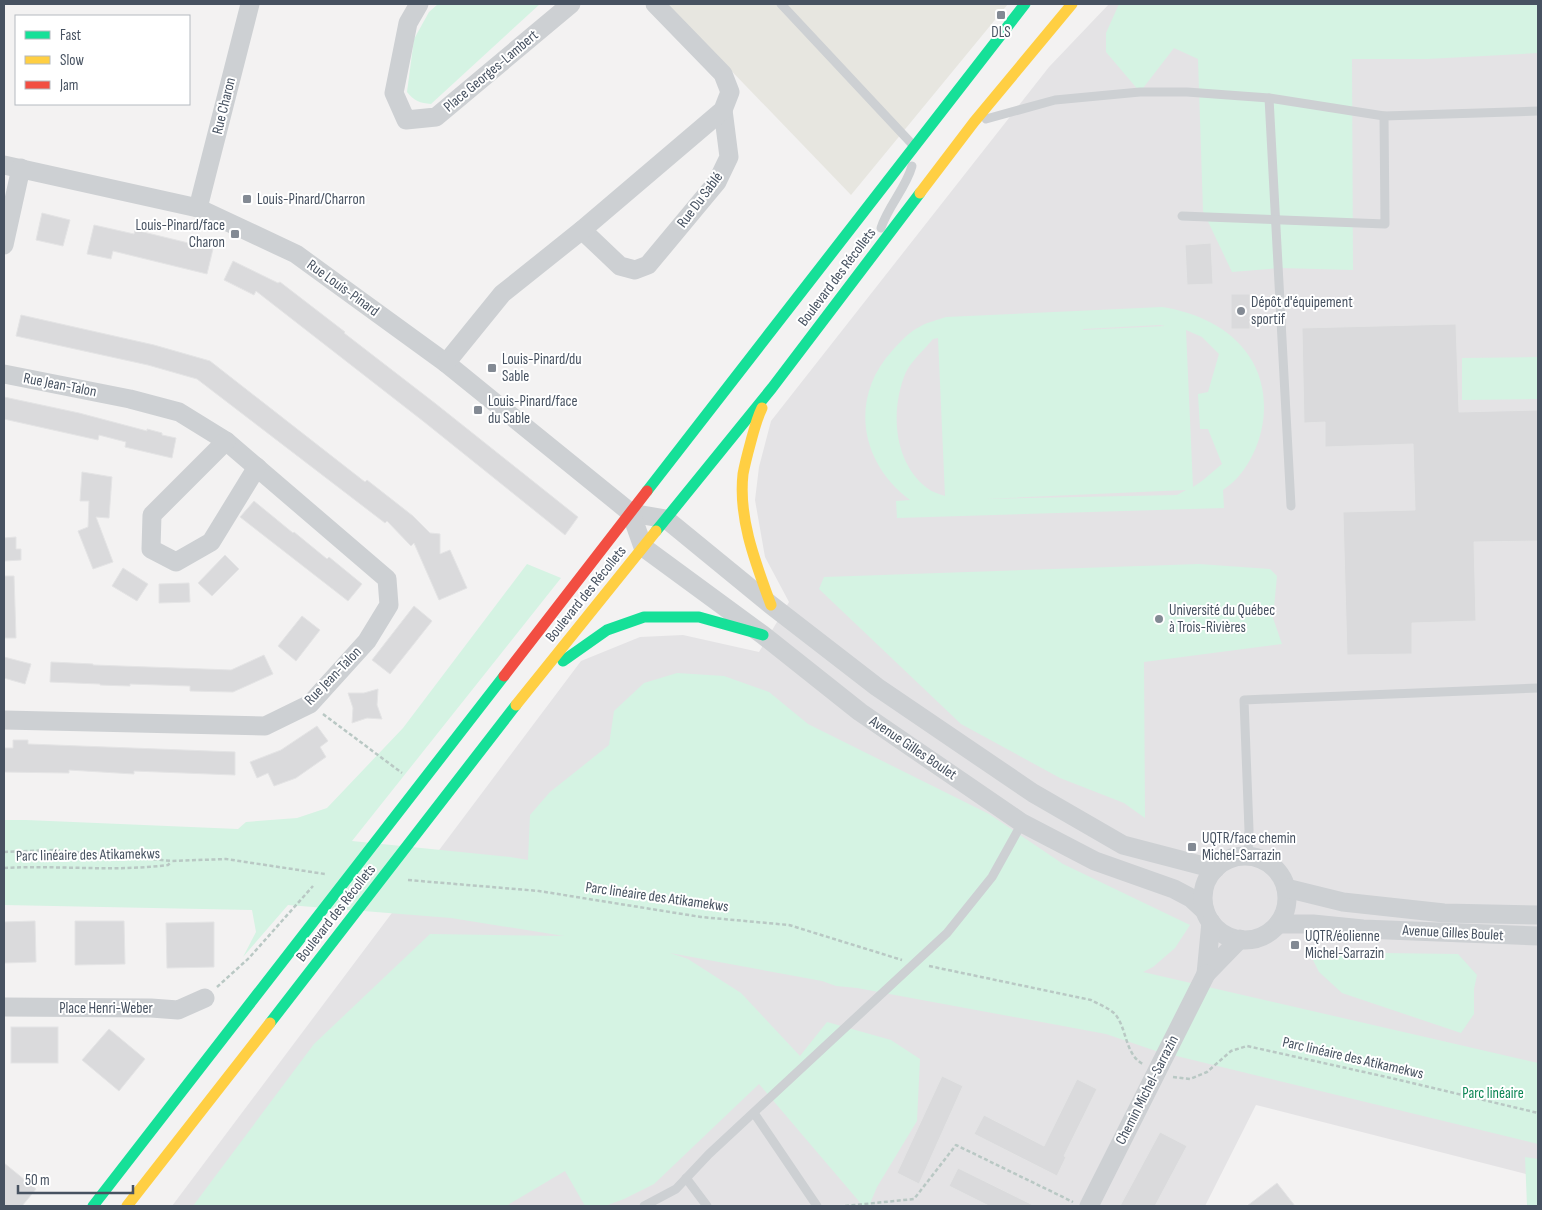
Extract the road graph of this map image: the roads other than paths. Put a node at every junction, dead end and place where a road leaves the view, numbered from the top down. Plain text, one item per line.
1 (250, 4) edge
2 (419, 4) edge
3 (571, 4) edge
4 (656, 4) edge
5 (781, 4) edge
6 (1025, 4) edge
7 (1072, 4) edge
8 (1269, 98) junction
9 (723, 110) junction
10 (1538, 111) edge
11 (1384, 116) junction
12 (974, 122) junction
13 (914, 146) junction
14 (12, 166) edge
15 (198, 208) junction
16 (1182, 216) dead end
17 (1274, 219) junction
18 (582, 230) junction
19 (4, 245) edge
20 (873, 255) junction
21 (446, 363) junction
22 (4, 374) edge
23 (772, 388) junction
24 (226, 441) junction
25 (257, 467) junction
26 (1290, 506) dead end
27 (631, 513) junction
28 (666, 518) junction
29 (643, 547) junction
30 (771, 605) junction
31 (763, 635) junction
32 (532, 684) junction
33 (877, 687) junction
34 (1538, 688) edge
35 (860, 712) junction
36 (4, 720) edge
37 (1033, 793) junction
38 (1022, 823) junction
39 (1248, 856) junction
40 (1214, 869) junction
41 (1286, 888) junction
42 (1538, 915) edge
43 (1208, 916) junction
44 (1278, 924) junction
45 (1538, 936) edge
46 (1240, 939) junction
47 (1206, 974) junction
48 (205, 998) road end
49 (4, 1007) edge
50 (754, 1113) junction
51 (686, 1178) junction
52 (93, 1206) edge
53 (127, 1206) edge
54 (644, 1206) edge
55 (707, 1206) edge
56 (817, 1206) edge
57 (1089, 1206) edge

1 - 15 street, Rue Charon
2 - 3 street, Place Georges-Lambert
4 - 9 street
5 - 13 lane
6 - 13 main road, Boulevard des Récollets
7 - 12 main road, Boulevard des Récollets
8 - 11 lane
8 - 12 lane
8 - 17 lane
9 - 18 street
9 - 18 street, Rue Du Sablé
10 - 11 lane
11 - 17 lane
12 - 20 main road, Boulevard des Récollets
13 - 20 lane
13 - 27 main road, Boulevard des Récollets
14 - 15 street, Rue Louis-Pinard
14 - 19 street
15 - 21 street, Rue Louis-Pinard
16 - 17 lane
17 - 26 lane
18 - 21 street
20 - 23 main road, Boulevard des Récollets
21 - 27 street, Rue Louis-Pinard
22 - 24 street, Rue Jean-Talon
23 - 28 main road, Boulevard des Récollets
23 - 30 main road
24 - 25 street, Rue Jean-Talon
24 - 25 street
25 - 36 street, Rue Jean-Talon
27 - 28 street
27 - 29 street
27 - 52 main road, Boulevard des Récollets
28 - 29 main road, Boulevard des Récollets
28 - 30 street, Avenue Gilles Boulet
29 - 31 street, Avenue Gilles Boulet
29 - 32 main road, Boulevard des Récollets
30 - 33 street, Avenue Gilles Boulet
31 - 32 main road
31 - 35 street, Avenue Gilles Boulet
32 - 53 main road, Boulevard des Récollets
33 - 35 street
33 - 37 street, Avenue Gilles Boulet
34 - 39 lane
35 - 38 street, Avenue Gilles Boulet
37 - 38 street
37 - 40 street, Avenue Gilles Boulet
38 - 43 street, Avenue Gilles Boulet
38 - 50 lane
39 - 40 street
39 - 41 street
40 - 43 street
41 - 42 street, Avenue Gilles Boulet
41 - 44 street
43 - 46 street, Avenue Gilles Boulet
43 - 47 street, Chemin Michel-Sarrazin
44 - 45 street, Avenue Gilles Boulet
44 - 46 street
46 - 47 street, Chemin Michel-Sarrazin
47 - 57 street, Chemin Michel-Sarrazin
48 - 49 street, Place Henri-Weber
50 - 51 lane
50 - 56 lane
51 - 54 lane
51 - 55 lane

